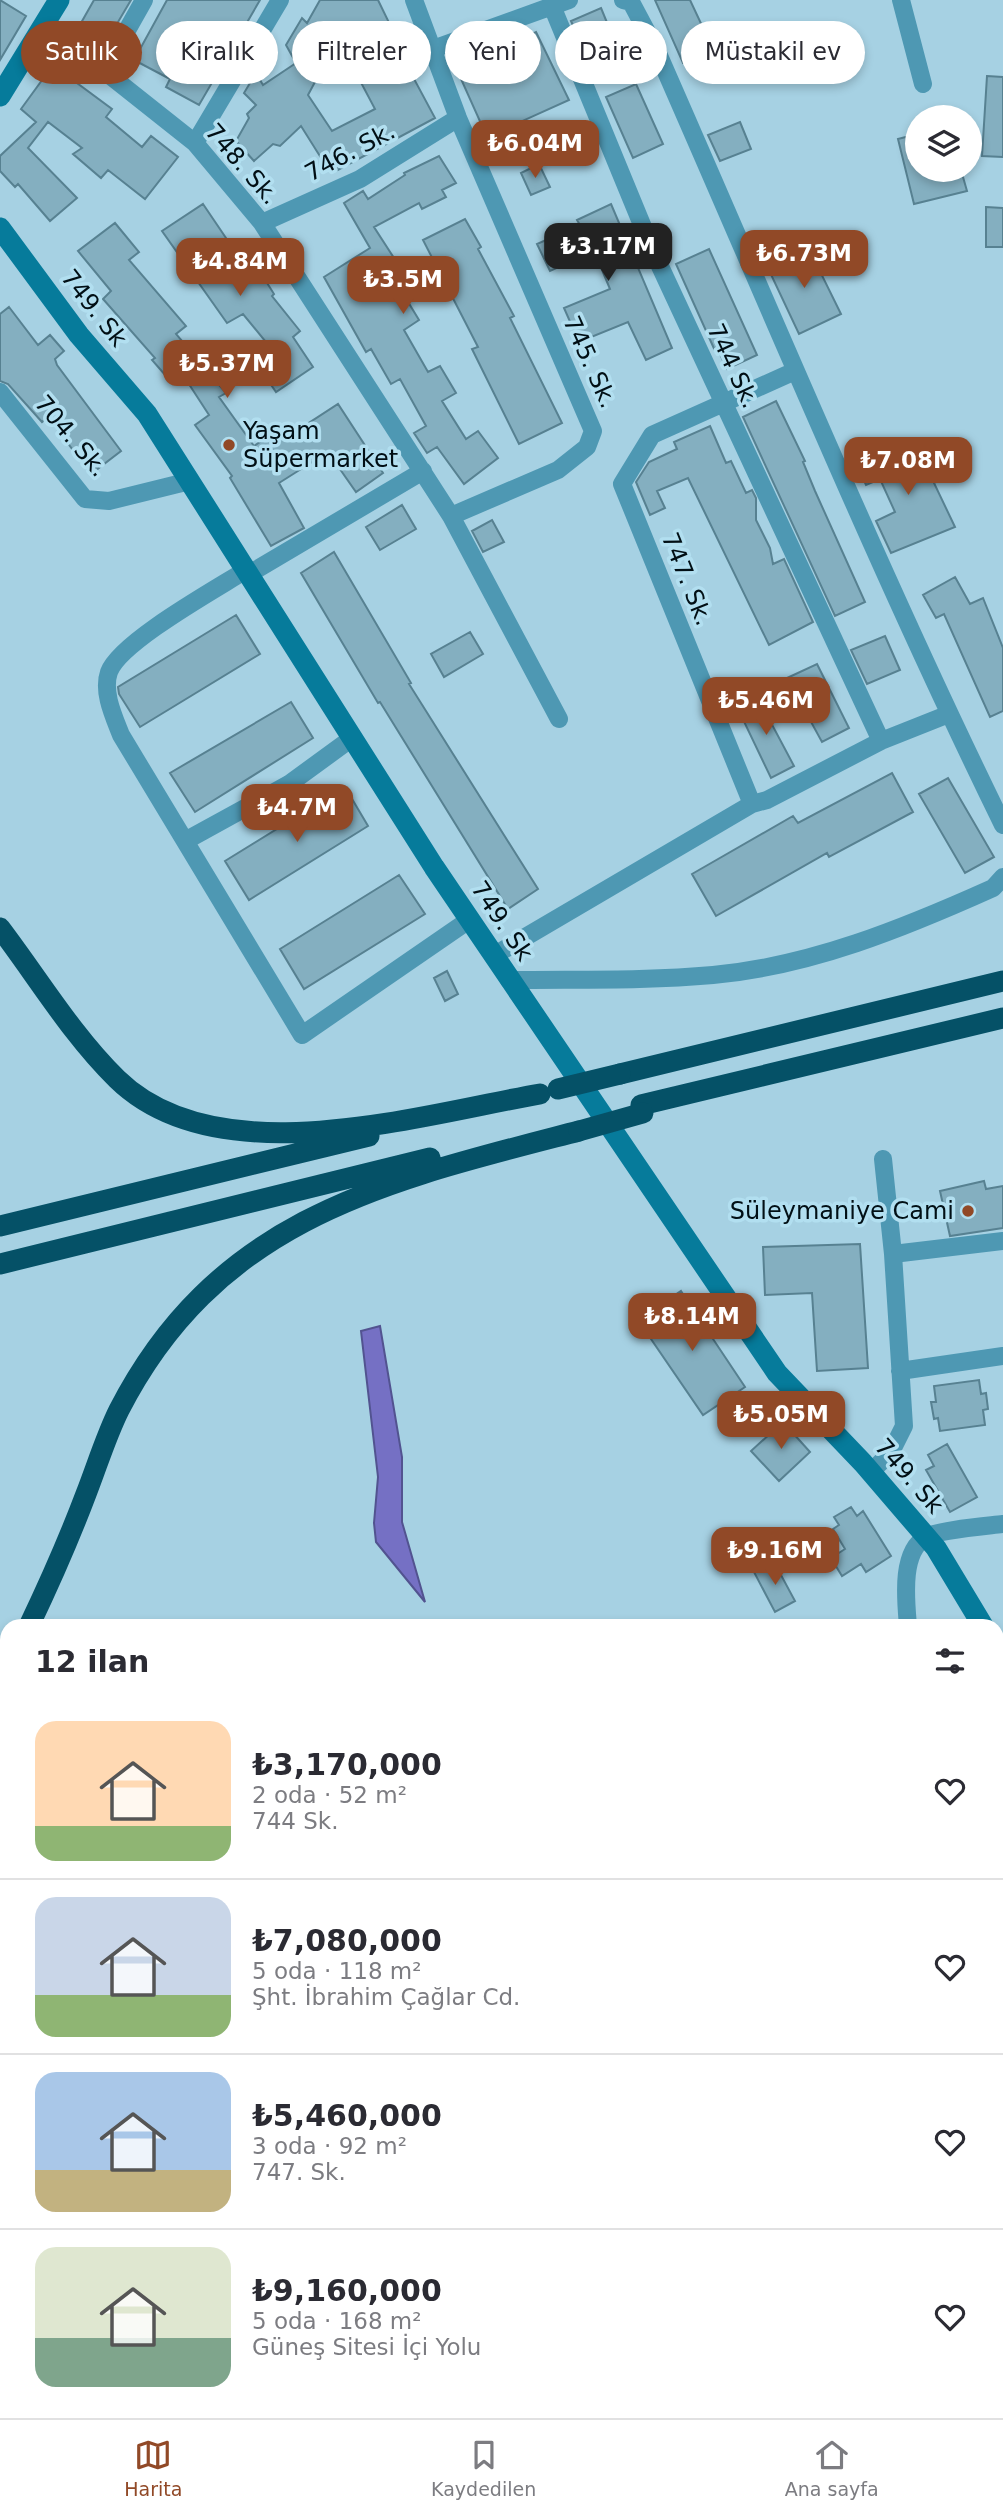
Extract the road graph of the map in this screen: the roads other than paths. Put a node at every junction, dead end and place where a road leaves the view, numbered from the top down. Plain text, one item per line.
1 (58, 0) edge
2 (144, 0) edge
3 (280, 0) edge
4 (414, 0) edge
5 (623, 0) edge
6 (901, 0) edge
7 (561, 3) edge
8 (47, 21) edge
9 (132, 21) edge
10 (433, 49) junction
11 (21, 62) edge
12 (120, 84) edge
13 (923, 84) dead end
14 (0, 96) edge
15 (458, 118) junction
16 (195, 143) junction
17 (262, 223) junction
18 (0, 228) edge
19 (795, 371) junction
20 (0, 392) edge
21 (724, 404) junction
22 (423, 471) junction
23 (190, 481) junction
24 (450, 516) junction
25 (247, 572) junction
26 (949, 714) junction
27 (559, 719) dead end
28 (352, 738) junction
29 (881, 741) junction
30 (760, 802) junction
31 (1003, 825) edge
32 (185, 841) junction
33 (1003, 877) edge
34 (469, 920) junction
35 (0, 928) edge
36 (493, 956) junction
37 (509, 980) junction
38 (1003, 981) edge
39 (1003, 1018) edge
40 (549, 1091) junction
41 (577, 1127) junction
42 (883, 1158) dead end
43 (0, 1226) edge
44 (1003, 1241) edge
45 (893, 1254) junction
46 (0, 1264) edge
47 (1003, 1356) edge
48 (901, 1371) junction
49 (871, 1472) junction
50 (1003, 1524) edge
51 (927, 1536) junction
52 (32, 1619) edge
53 (908, 1619) edge
54 (979, 1619) edge

1 - 8 street
2 - 9 street
3 - 16 street
4 - 10 street, 745. Sk.
5 - 19 street
6 - 13 street
7 - 10 street
7 - 21 street, 744 Sk.
10 - 15 street, 745. Sk.
11 - 14 street
12 - 16 street, 748. Sk.
15 - 17 street, 746. Sk.
15 - 24 street, 745. Sk.
16 - 17 street, 748. Sk.
17 - 22 street, 748. Sk.
18 - 23 street, 749. Sk
19 - 21 street
19 - 26 street
20 - 23 street, 704. Sk.
21 - 29 street, 744 Sk.
21 - 30 street, 747. Sk.
22 - 24 street, 748. Sk.
22 - 25 street
23 - 25 street, 749. Sk
24 - 27 street, 748. Sk.
25 - 28 street, 749. Sk
25 - 32 street
26 - 29 street
26 - 31 street
28 - 32 street
28 - 34 street, 749. Sk
29 - 30 street
30 - 36 street
32 - 34 street
33 - 37 street
34 - 36 street, 749. Sk
35 - 40 highway
36 - 37 street, 749. Sk
37 - 49 street, 749. Sk
38 - 40 highway, bridge
39 - 41 highway
40 - 43 highway
41 - 46 highway
41 - 52 highway
42 - 45 street
44 - 45 street
45 - 48 street
47 - 48 street
48 - 49 street
49 - 51 street, 749. Sk
50 - 51 street
51 - 53 street
51 - 54 street, 749. Sk

